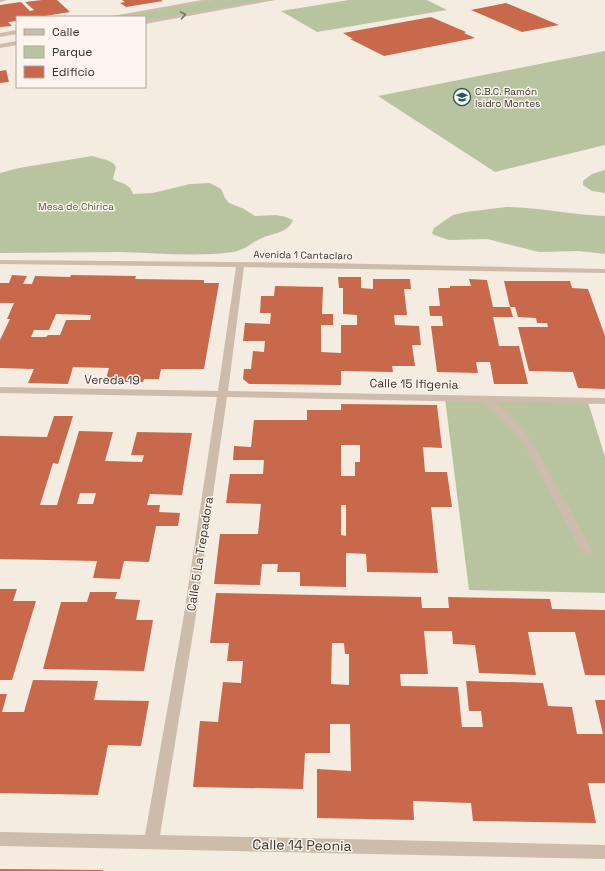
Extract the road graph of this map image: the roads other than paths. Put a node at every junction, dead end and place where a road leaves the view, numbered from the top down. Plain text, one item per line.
1 (5, 0) edge
2 (211, 0) edge
3 (273, 0) edge
4 (0, 1) edge
5 (115, 16) edge
6 (146, 22) edge
7 (16, 32) edge
8 (0, 35) edge
9 (16, 43) edge
10 (0, 46) edge
11 (0, 262) edge
12 (240, 264) junction
13 (605, 271) edge
14 (0, 390) edge
15 (223, 395) junction
16 (486, 398) junction
17 (605, 401) edge
18 (588, 553) dead end
19 (0, 838) edge
20 (151, 842) junction
21 (605, 852) edge

1 - 4 street
2 - 5 street
6 -> 3 street
7 - 8 street
9 - 10 street
11 - 12 street, Avenida 1 Cantaclaro
12 - 13 street, Avenida 1 Cantaclaro
12 - 15 street, Calle 5 La Trepadora
14 - 15 street, Vereda 19
15 - 16 street, Calle 15 Ifigenia
15 - 20 street, Calle 5 La Trepadora
16 - 17 street, Calle 15 Ifigenia
16 - 18 street
19 - 20 street, Calle 14 Peonia
20 - 21 street, Calle 14 Peonia

